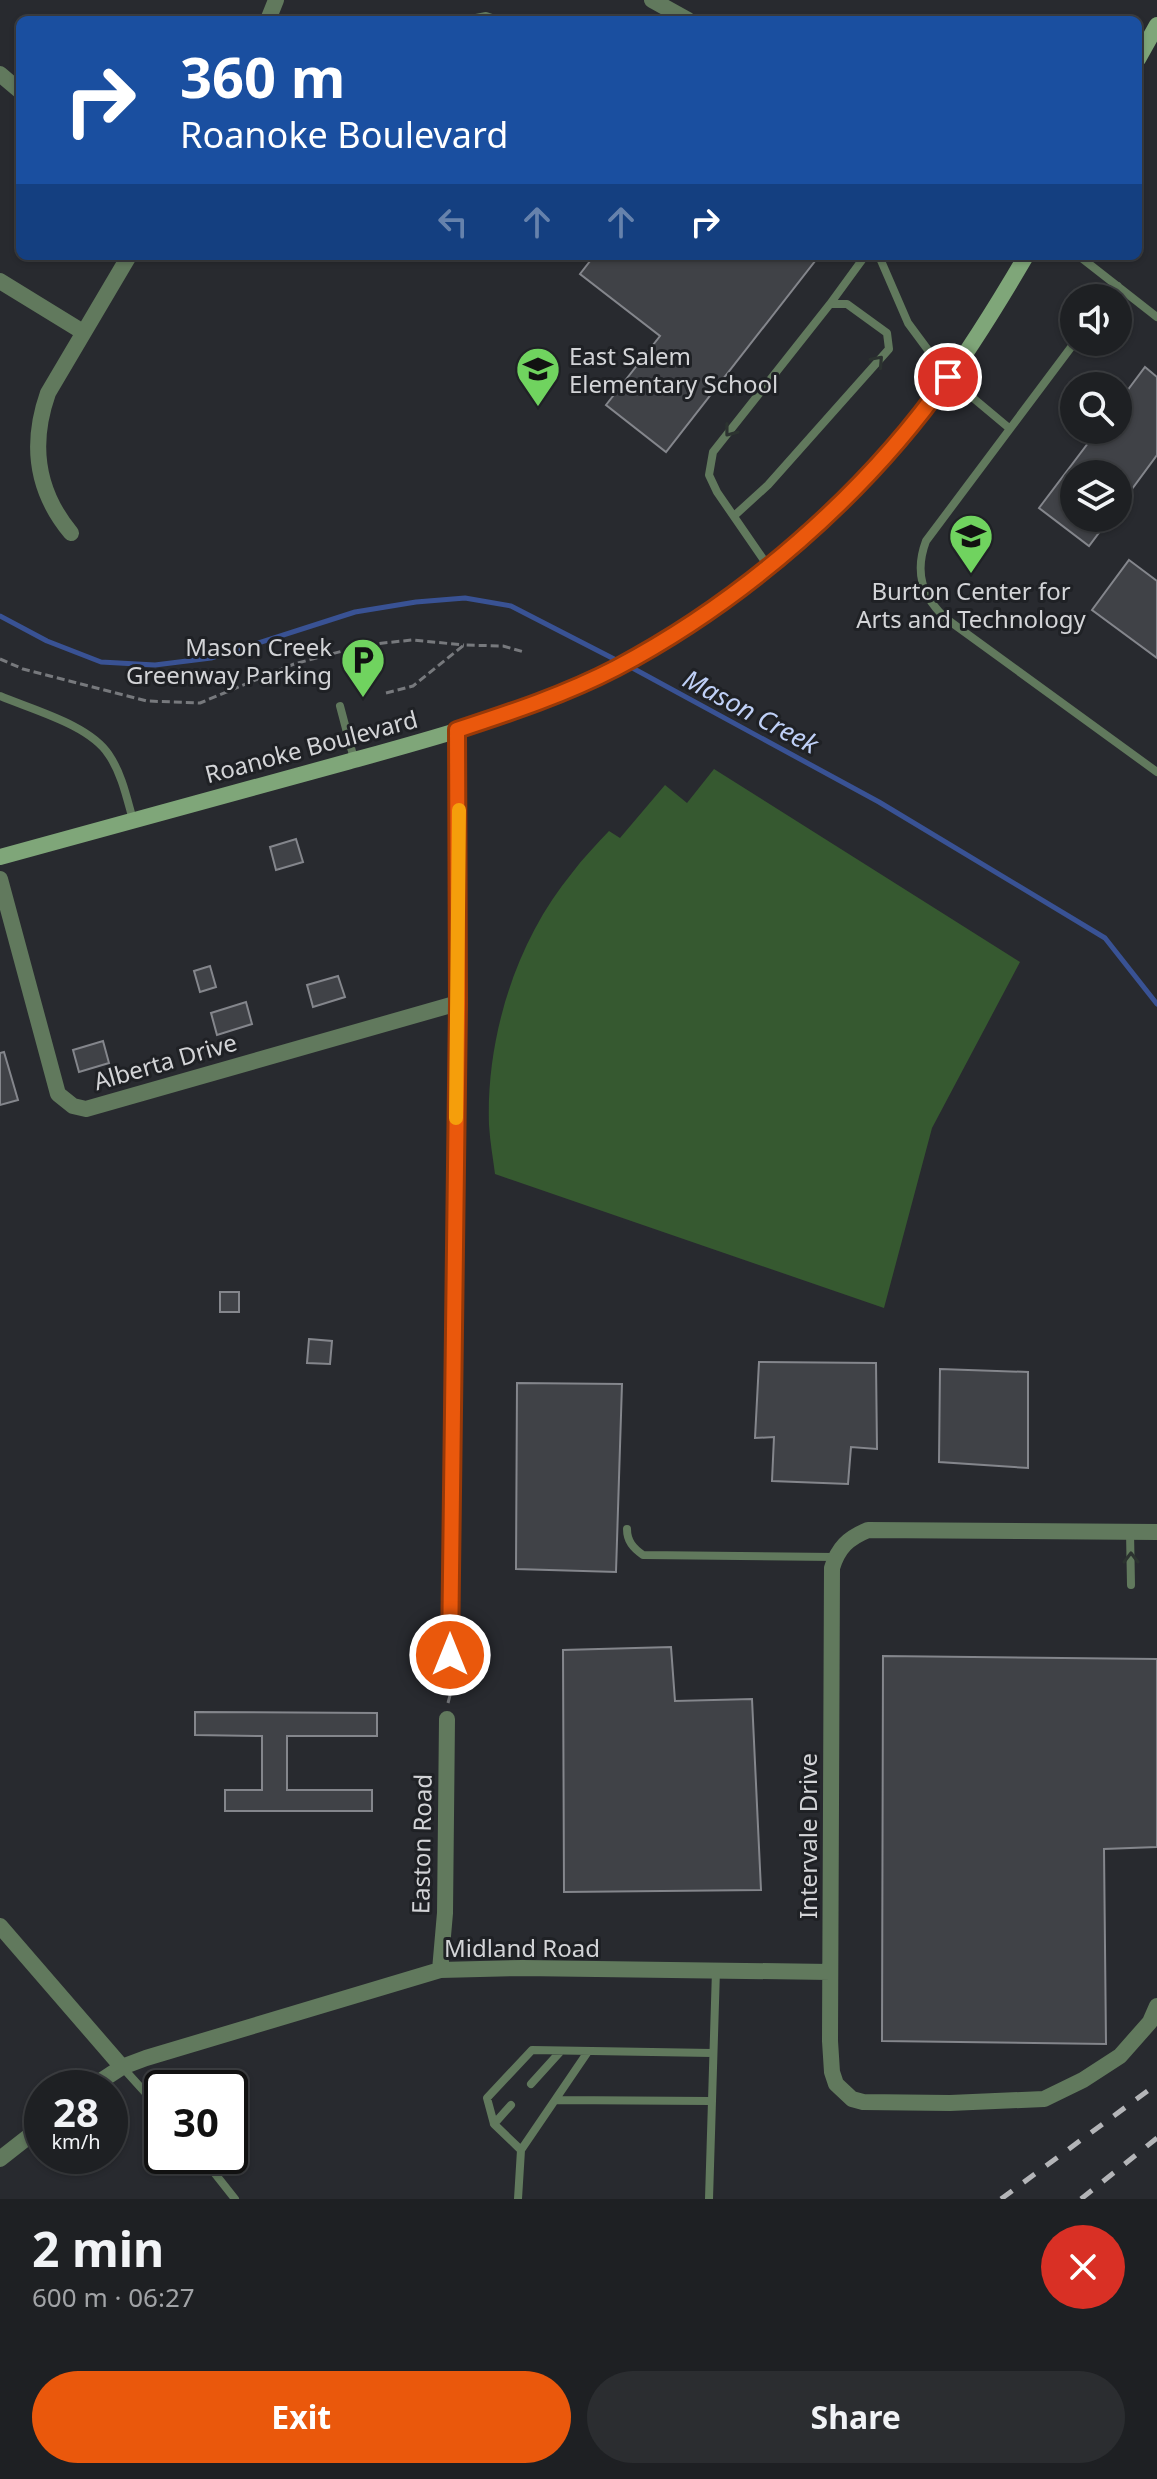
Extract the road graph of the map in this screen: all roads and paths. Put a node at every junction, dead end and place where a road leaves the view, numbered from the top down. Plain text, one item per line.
1 (652, 0) edge
2 (681, 16) edge
3 (1157, 25) edge
4 (1142, 52) edge
5 (0, 74) edge
6 (16, 88) edge
7 (127, 260) edge
8 (862, 260) edge
9 (881, 260) edge
10 (1023, 260) edge
11 (1084, 260) edge
12 (0, 281) edge
13 (1115, 284) edge
14 (1132, 297) edge
15 (830, 304) junction
16 (1157, 317) edge
17 (83, 332) junction
18 (1064, 356) edge
19 (948, 377) junction
20 (1009, 428) junction
21 (734, 516) junction
22 (71, 533) dead end
23 (768, 566) junction
24 (464, 645) junction
25 (524, 652) dead end
26 (0, 659) edge
27 (386, 693) dead end
28 (0, 696) edge
29 (340, 706) dead end
30 (457, 730) junction
31 (355, 760) junction
32 (1157, 772) edge
33 (133, 820) junction
34 (0, 857) edge
35 (0, 879) edge
36 (458, 1003) junction
37 (627, 1529) dead end
38 (1130, 1532) junction
39 (1157, 1532) edge
40 (835, 1557) junction
41 (1131, 1585) dead end
42 (463, 1673) joint
43 (447, 1719) joint
44 (0, 1926) edge
45 (440, 1970) junction
46 (716, 1970) junction
47 (830, 1972) junction
48 (1157, 2006) edge
49 (560, 2052) junction
50 (587, 2053) junction
51 (712, 2053) junction
52 (122, 2067) junction
53 (117, 2070) edge
54 (531, 2084) dead end
55 (144, 2091) edge
56 (556, 2100) junction
57 (710, 2101) junction
58 (511, 2105) dead end
59 (494, 2124) junction
60 (24, 2140) edge
61 (521, 2150) junction
62 (0, 2159) edge
63 (215, 2174) edge
64 (235, 2199) edge
65 (518, 2199) edge
66 (709, 2199) edge

1 - 2 street
3 - 4 main road
5 - 6 street
7 - 17 street
8 - 15 lane
9 - 19 lane
10 - 19 main road, Roanoke Boulevard
11 - 13 lane
12 - 17 street
14 - 16 lane
15 -> 21 lane
21 -> 15 lane
17 - 22 street
18 - 20 lane
19 - 20 lane
19 - 23 main road, Roanoke Boulevard
20 - 32 lane
21 - 23 lane
23 - 30 main road, Roanoke Boulevard
24 - 25 path
24 - 26 path
24 - 27 path
28 - 33 lane
29 - 31 lane
30 - 31 main road, Roanoke Boulevard
30 - 36 street
31 - 33 main road, Roanoke Boulevard
33 - 34 main road, Roanoke Boulevard
35 - 36 street, Alberta Drive
36 - 42 street
37 - 40 lane
38 - 39 street
38 - 40 street
41 -> 38 lane
40 - 47 street, Intervale Drive
42 - 43 path
43 - 45 street, Easton Road
44 - 52 street
45 - 46 street, Midland Road
45 - 52 street, Midland Road
46 - 47 street, Midland Road
46 - 51 lane
47 - 48 street, Intervale Drive
49 - 50 lane
49 - 54 lane
49 - 59 lane
50 - 51 lane
50 - 56 lane
51 - 57 lane
52 - 53 street, Midland Road
52 - 55 lane
56 - 57 lane
56 - 61 lane
57 - 66 lane
58 - 59 lane
59 - 61 lane
60 - 62 street
61 - 65 lane
63 - 64 lane

